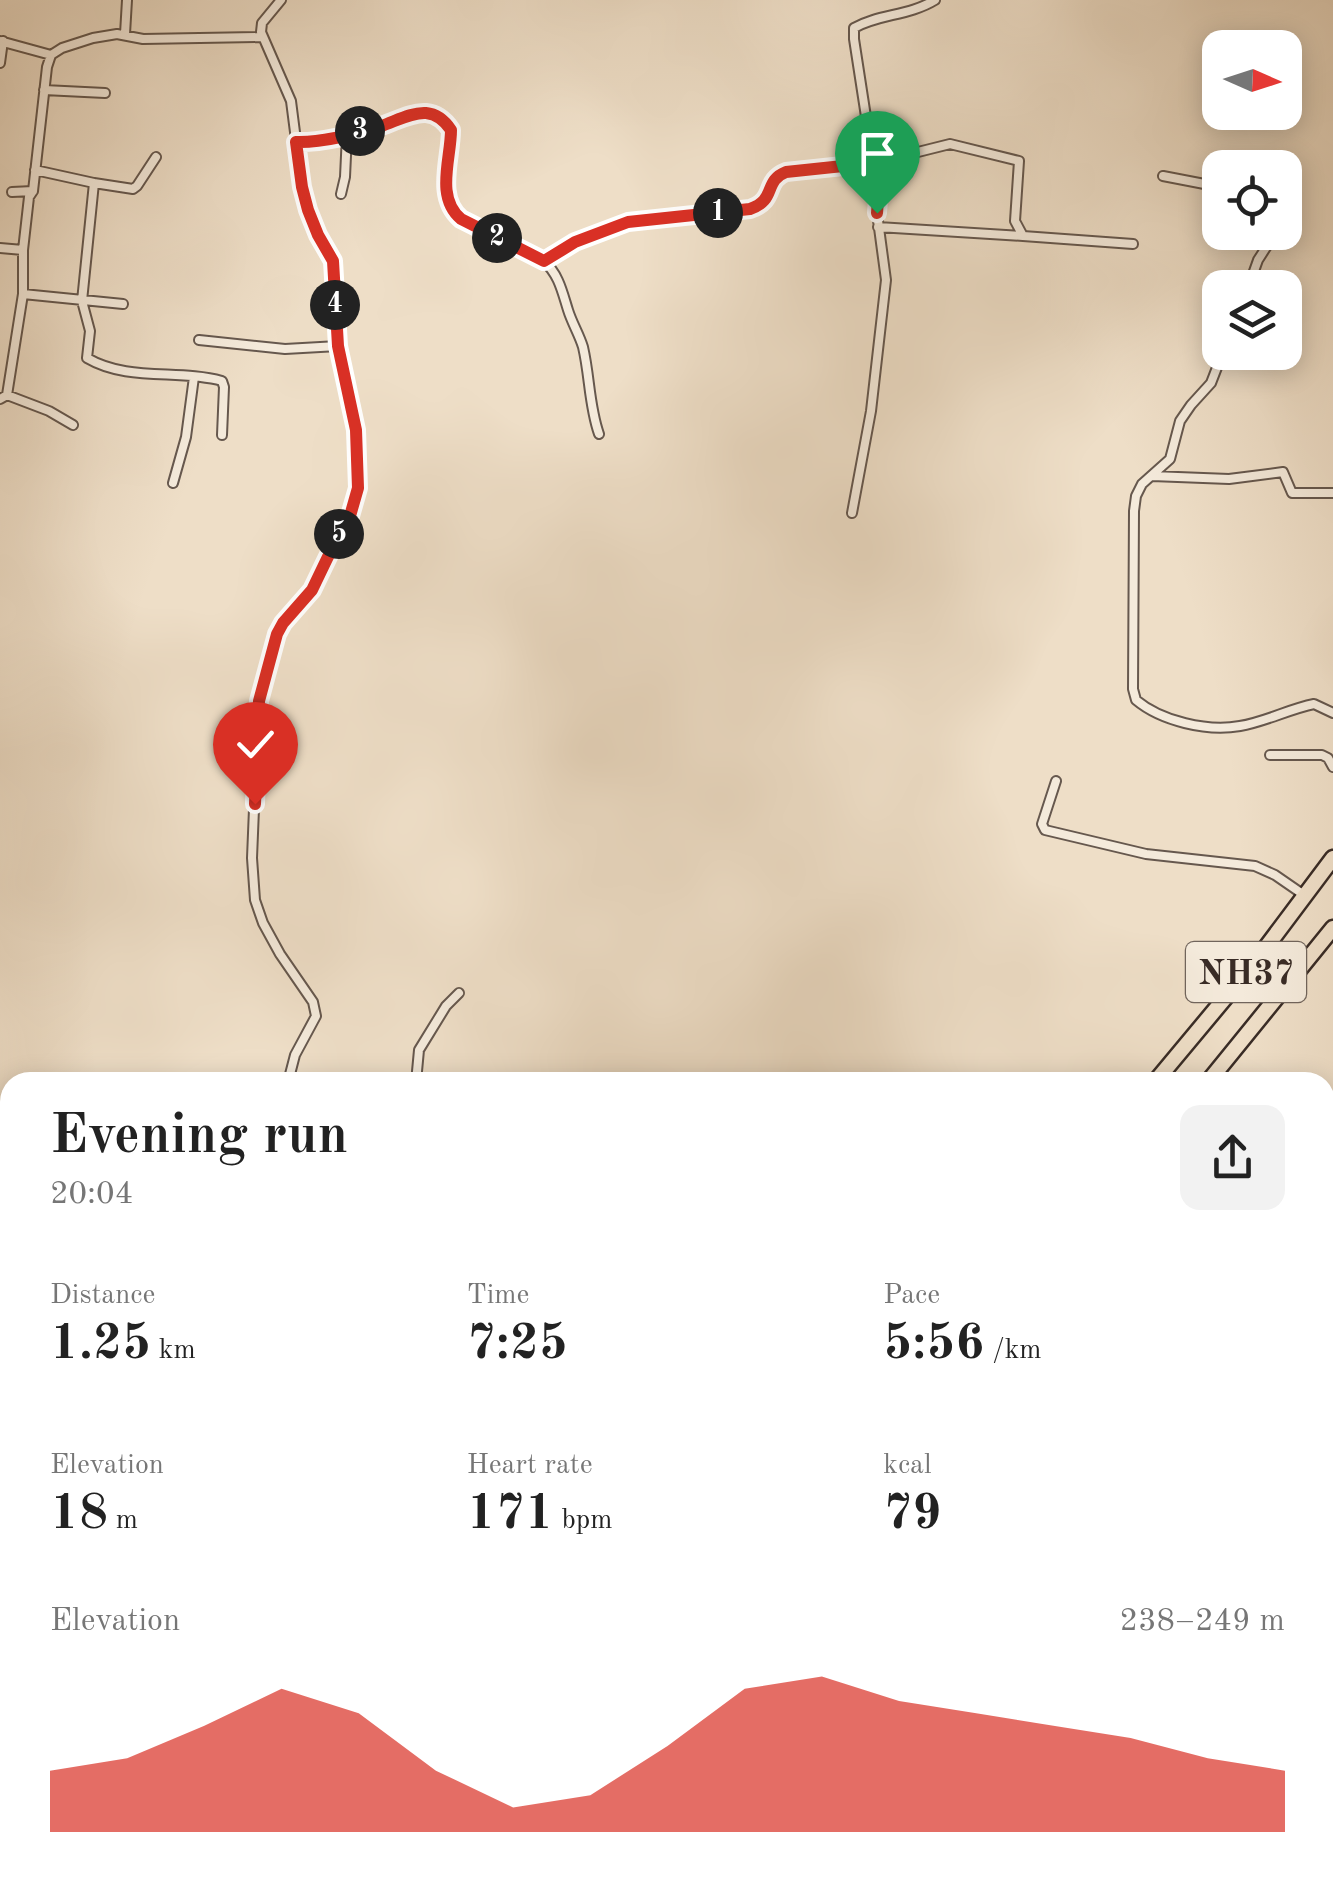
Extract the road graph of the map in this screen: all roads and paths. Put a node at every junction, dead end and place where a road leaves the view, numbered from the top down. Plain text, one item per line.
1 (127, 0) edge
2 (281, 0) edge
3 (935, 0) edge
4 (125, 34) junction
5 (262, 37) junction
6 (2, 41) edge
7 (52, 55) junction
8 (0, 63) edge
9 (44, 90) junction
10 (105, 94) dead end
11 (347, 134) junction
12 (296, 142) junction
13 (156, 157) dead end
14 (877, 162) junction
15 (35, 170) junction
16 (1163, 176) dead end
17 (94, 183) junction
18 (1202, 184) edge
19 (12, 192) dead end
20 (33, 192) junction
21 (341, 194) dead end
22 (878, 226) junction
23 (1023, 236) junction
24 (1133, 244) dead end
25 (0, 248) edge
26 (23, 250) junction
27 (544, 261) junction
28 (23, 294) junction
29 (82, 301) junction
30 (123, 304) dead end
31 (200, 340) dead end
32 (338, 346) junction
33 (1216, 370) edge
34 (194, 377) junction
35 (4, 397) edge
36 (72, 425) dead end
37 (599, 434) dead end
38 (222, 435) dead end
39 (1150, 476) junction
40 (173, 482) dead end
41 (1333, 492) edge
42 (852, 513) dead end
43 (1333, 713) edge
44 (1270, 755) dead end
45 (1333, 767) edge
46 (1056, 781) dead end
47 (1333, 858) edge
48 (1304, 895) junction
49 (1333, 928) edge
50 (459, 994) dead end
51 (291, 1072) edge
52 (417, 1072) edge
53 (1162, 1072) edge
54 (1216, 1072) edge

1 - 4 street
2 - 5 street
3 - 14 street
4 - 5 street
4 - 7 street
5 - 12 street
6 - 7 street
6 - 8 street
7 - 9 street
9 - 10 street
9 - 15 street
11 - 12 street
11 - 21 street
11 - 27 street
12 - 32 street
13 - 17 street
14 - 22 street
14 - 23 street
14 - 27 street
15 - 17 street
15 - 20 street
16 - 18 street
17 - 29 street
19 - 20 street
20 - 26 street
22 - 23 street
22 - 42 street
23 - 24 street
25 - 26 street
26 - 28 street
27 - 37 street
28 - 29 street
28 - 35 street
29 - 30 street
29 - 34 street
31 - 32 street
32 - 51 street
33 - 39 street
34 - 38 street
34 - 40 street
35 - 36 street
39 - 41 street
39 - 43 street
44 - 45 street
46 - 48 street
47 - 48 highway, NH37
48 - 53 highway, NH37
49 - 54 highway, NH37
50 - 52 street

